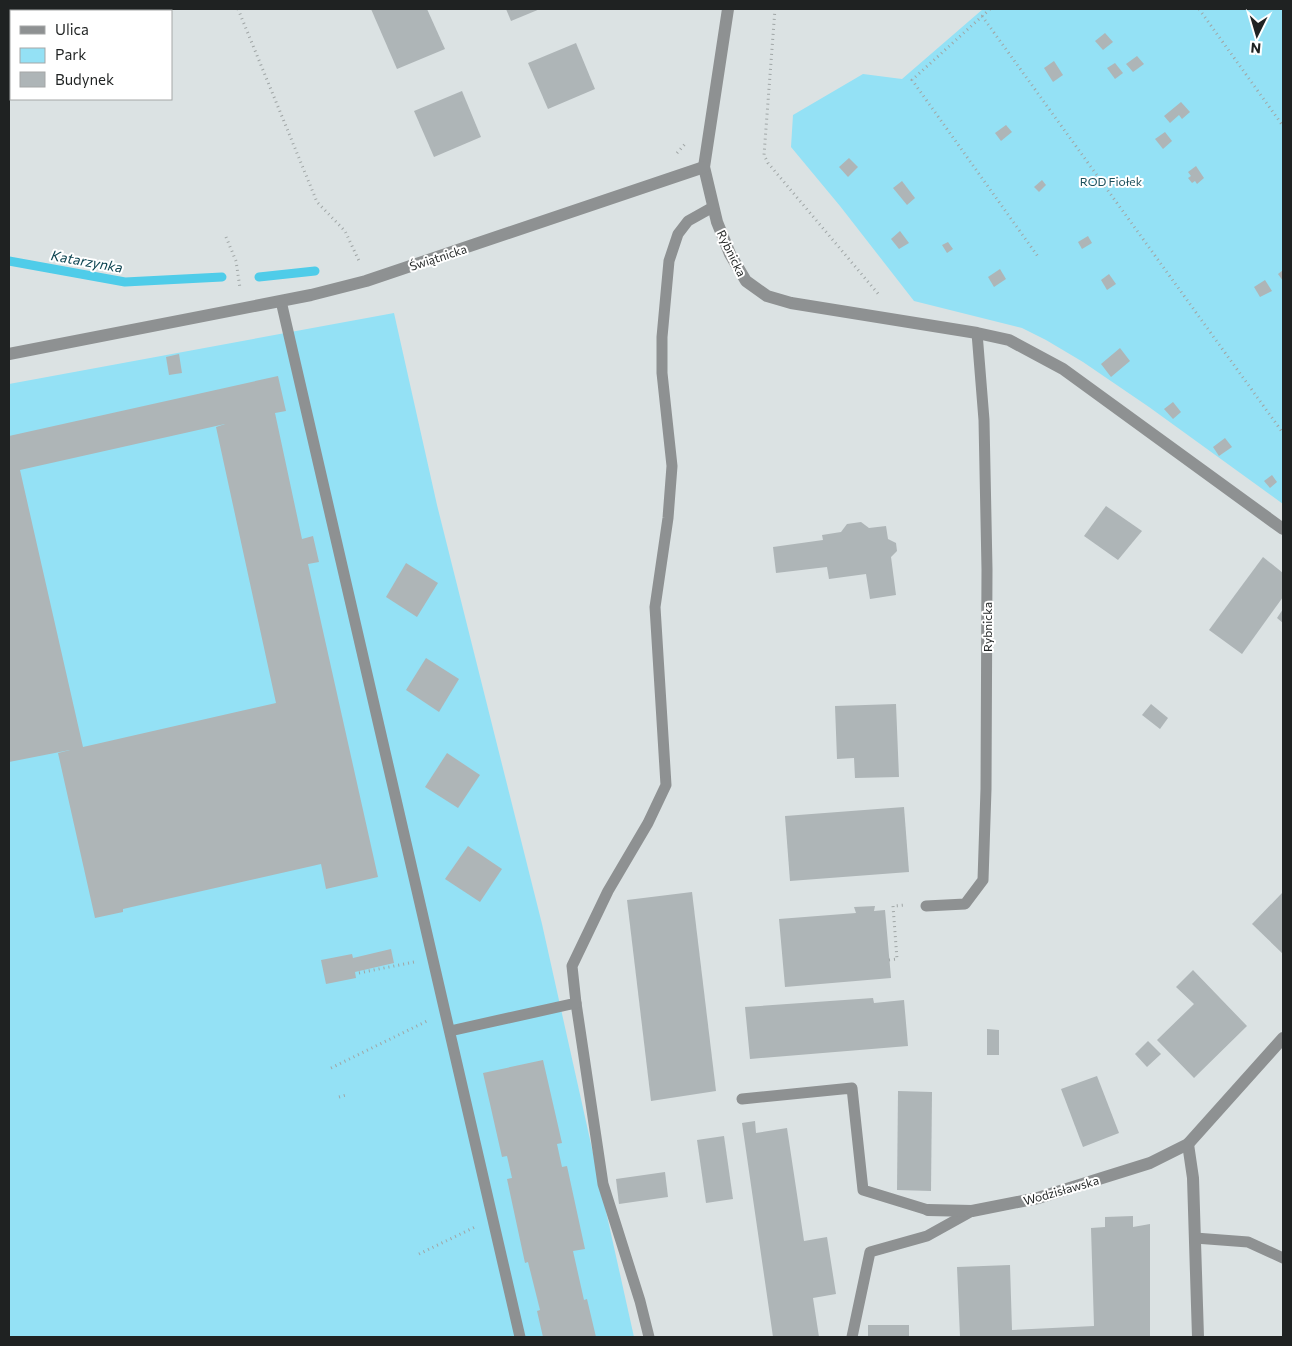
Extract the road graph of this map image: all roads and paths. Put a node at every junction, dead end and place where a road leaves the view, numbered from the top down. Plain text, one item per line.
1 (238, 9) edge
2 (728, 9) edge
3 (775, 9) edge
4 (990, 9) edge
5 (1199, 9) edge
6 (982, 16) junction
7 (1283, 126) edge
8 (690, 137) dead end
9 (670, 159) dead end
10 (704, 167) junction
11 (713, 208) junction
12 (226, 237) dead end
13 (358, 256) dead end
14 (1039, 258) dead end
15 (281, 301) junction
16 (886, 303) dead end
17 (242, 308) junction
18 (977, 333) junction
19 (9, 354) edge
20 (1283, 433) edge
21 (1283, 529) edge
22 (926, 906) joint
23 (889, 960) dead end
24 (419, 965) dead end
25 (359, 973) dead end
26 (576, 1003) junction
27 (450, 1031) junction
28 (1283, 1038) edge
29 (331, 1068) dead end
30 (346, 1095) dead end
31 (339, 1097) dead end
32 (742, 1099) dead end
33 (1188, 1144) junction
34 (928, 1210) joint
35 (972, 1211) junction
36 (482, 1223) dead end
37 (1195, 1238) junction
38 (419, 1254) dead end
39 (1283, 1258) edge
40 (520, 1337) edge
41 (649, 1337) edge
42 (852, 1337) edge
43 (1198, 1337) edge

1 - 13 path
2 - 10 street
3 - 16 path
4 - 6 path
5 - 7 path
6 - 14 path
6 - 20 path
8 - 9 path
10 - 11 street, Rybnicka
10 - 15 street, Świątnicka
11 - 18 street, Rybnicka
11 - 26 lane
12 - 17 path
15 - 17 street, Świątnicka
15 - 27 lane
17 - 19 street, Świątnicka
18 - 21 street, Rybnicka
18 - 22 lane, Rybnicka
22 - 23 path
24 - 25 path
26 - 27 lane
26 - 41 lane
27 - 29 path
27 - 40 lane
28 - 33 street, Wodzisławska
30 - 31 path
32 - 34 lane
33 - 35 street, Wodzisławska
33 - 37 street
34 - 35 street, Wodzisławska
35 - 42 lane
36 - 38 path
37 - 39 lane
37 - 43 street

